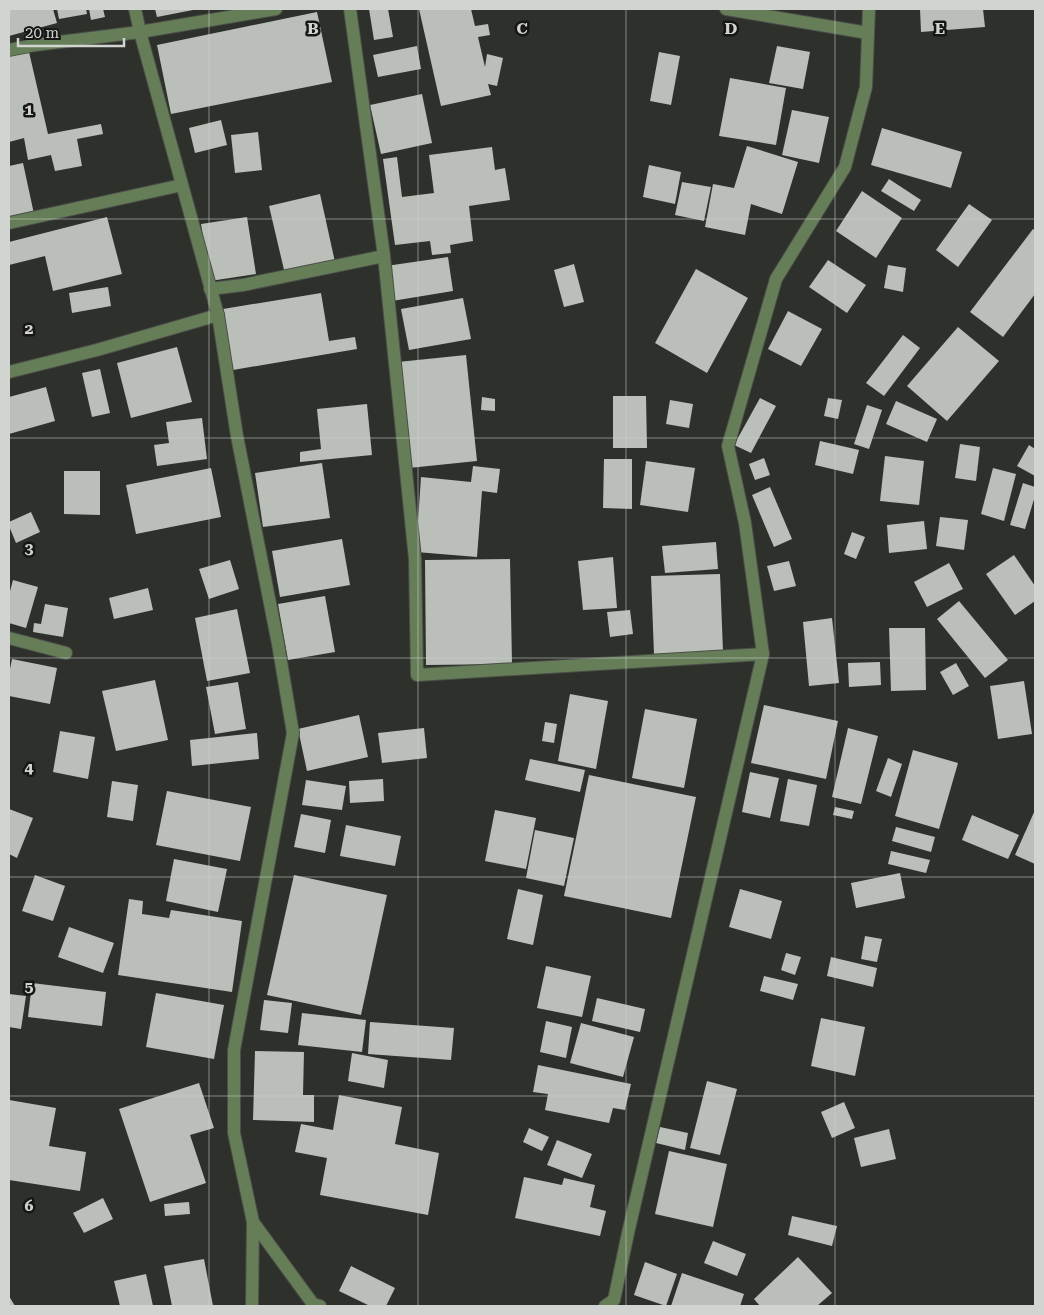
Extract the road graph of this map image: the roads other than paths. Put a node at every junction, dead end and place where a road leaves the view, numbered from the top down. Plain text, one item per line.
1 (135, 9) edge
2 (276, 9) edge
3 (350, 9) edge
4 (726, 9) edge
5 (869, 9) edge
6 (140, 32) junction
7 (868, 33) junction
8 (9, 50) edge
9 (182, 185) junction
10 (9, 223) edge
11 (384, 256) junction
12 (210, 289) junction
13 (218, 316) junction
14 (9, 372) edge
15 (9, 638) edge
16 (66, 653) dead end
17 (763, 654) junction
18 (253, 1222) junction
19 (252, 1306) edge
20 (320, 1306) edge
21 (604, 1306) edge

1 - 6 street
2 - 6 street
3 - 11 street
4 - 7 street
5 - 7 street
6 - 8 street
6 - 9 street
7 - 17 street
9 - 10 street
9 - 12 street
11 - 12 street
11 - 17 street
12 - 13 street
13 - 14 street
13 - 18 street
15 - 16 street
17 - 21 street
18 - 19 street
18 - 20 street

